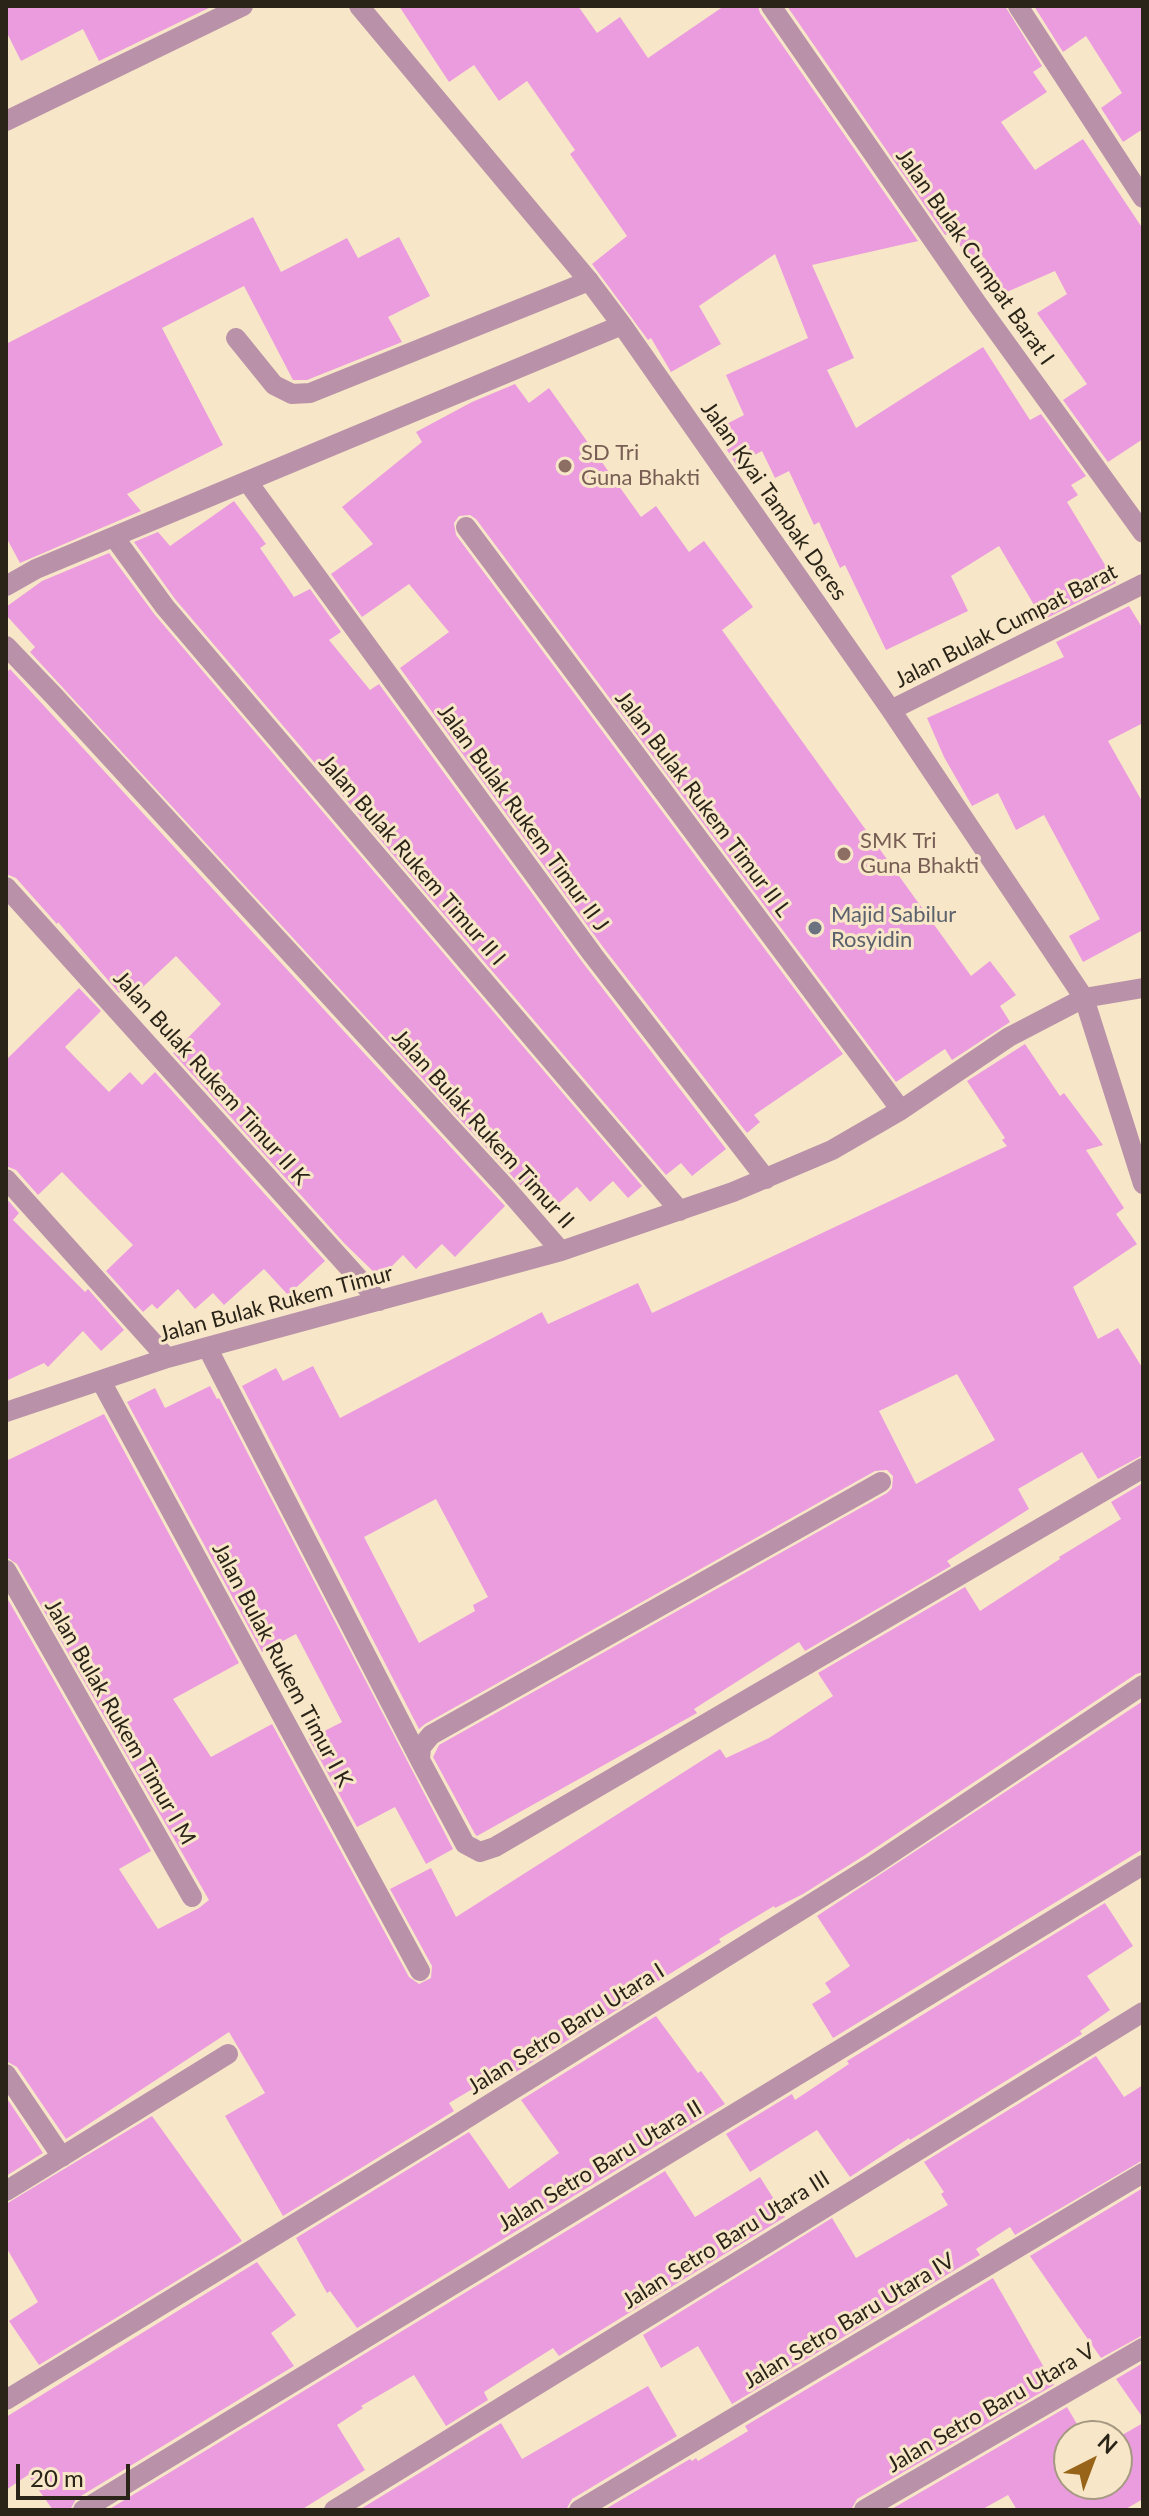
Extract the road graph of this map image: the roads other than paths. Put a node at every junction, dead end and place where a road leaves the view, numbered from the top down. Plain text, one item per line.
1 (243, 6) edge
2 (359, 6) edge
3 (771, 6) edge
4 (1018, 6) edge
5 (6, 121) edge
6 (1143, 198) edge
7 (589, 281) junction
8 (622, 325) junction
9 (236, 338) dead end
10 (247, 481) junction
11 (466, 527) dead end
12 (1143, 533) edge
13 (114, 537) junction
14 (1143, 584) edge
15 (6, 586) edge
16 (6, 646) edge
17 (891, 710) junction
18 (6, 887) edge
19 (1143, 988) edge
20 (1084, 998) junction
21 (901, 1110) junction
22 (6, 1179) edge
23 (766, 1179) junction
24 (1143, 1184) edge
25 (680, 1211) junction
26 (561, 1251) junction
27 (379, 1301) junction
28 (207, 1347) junction
29 (167, 1358) junction
30 (101, 1381) junction
31 (6, 1412) edge
32 (1143, 1468) edge
33 (881, 1482) dead end
34 (6, 1570) edge
35 (1143, 1685) edge
36 (420, 1760) junction
37 (1143, 1865) edge
38 (192, 1897) dead end
39 (420, 1971) dead end
40 (1143, 2012) edge
41 (228, 2054) dead end
42 (6, 2074) edge
43 (62, 2157) junction
44 (1143, 2173) edge
45 (6, 2191) edge
46 (1143, 2348) edge
47 (6, 2400) edge
48 (83, 2510) edge
49 (334, 2510) edge
50 (579, 2510) edge
51 (864, 2510) edge

1 - 5 street
2 - 7 street, Jalan Kyai Tambak Deres
3 - 12 street, Jalan Bulak Cumpat Barat I
4 - 6 street
7 - 8 street, Jalan Kyai Tambak Deres
7 - 9 street
8 - 10 street
8 - 17 street, Jalan Kyai Tambak Deres
10 - 13 street
10 - 23 street, Jalan Bulak Rukem Timur II J
11 - 21 street, Jalan Bulak Rukem Timur II L
13 - 15 street
13 - 25 street, Jalan Bulak Rukem Timur II I
14 - 17 street, Jalan Bulak Cumpat Barat
16 - 26 street, Jalan Bulak Rukem Timur II
17 - 20 street, Jalan Kyai Tambak Deres
18 - 27 street, Jalan Bulak Rukem Timur II K
19 - 20 street
20 - 21 street, Jalan Bulak Rukem Timur II
20 - 24 street, Jalan Kyai Tambak Deres
21 - 23 street, Jalan Bulak Rukem Timur II
22 - 29 street
23 - 25 street, Jalan Bulak Rukem Timur II
25 - 26 street, Jalan Bulak Rukem Timur II
26 - 27 street, Jalan Bulak Rukem Timur
27 - 28 street, Jalan Bulak Rukem Timur
28 - 29 street, Jalan Bulak Rukem Timur
28 - 36 street
29 - 30 street, Jalan Bulak Rukem Timur
30 - 31 street, Jalan Bulak Rukem Timur
30 - 39 street, Jalan Bulak Rukem Timur I K
32 - 36 street
33 - 36 street
34 - 38 street, Jalan Bulak Rukem Timur I M
35 - 47 street, Jalan Setro Baru Utara I
37 - 48 street, Jalan Setro Baru Utara II
40 - 49 street, Jalan Setro Baru Utara III
41 - 43 street
42 - 43 street
43 - 45 street
44 - 50 street, Jalan Setro Baru Utara IV
46 - 51 street, Jalan Setro Baru Utara V

